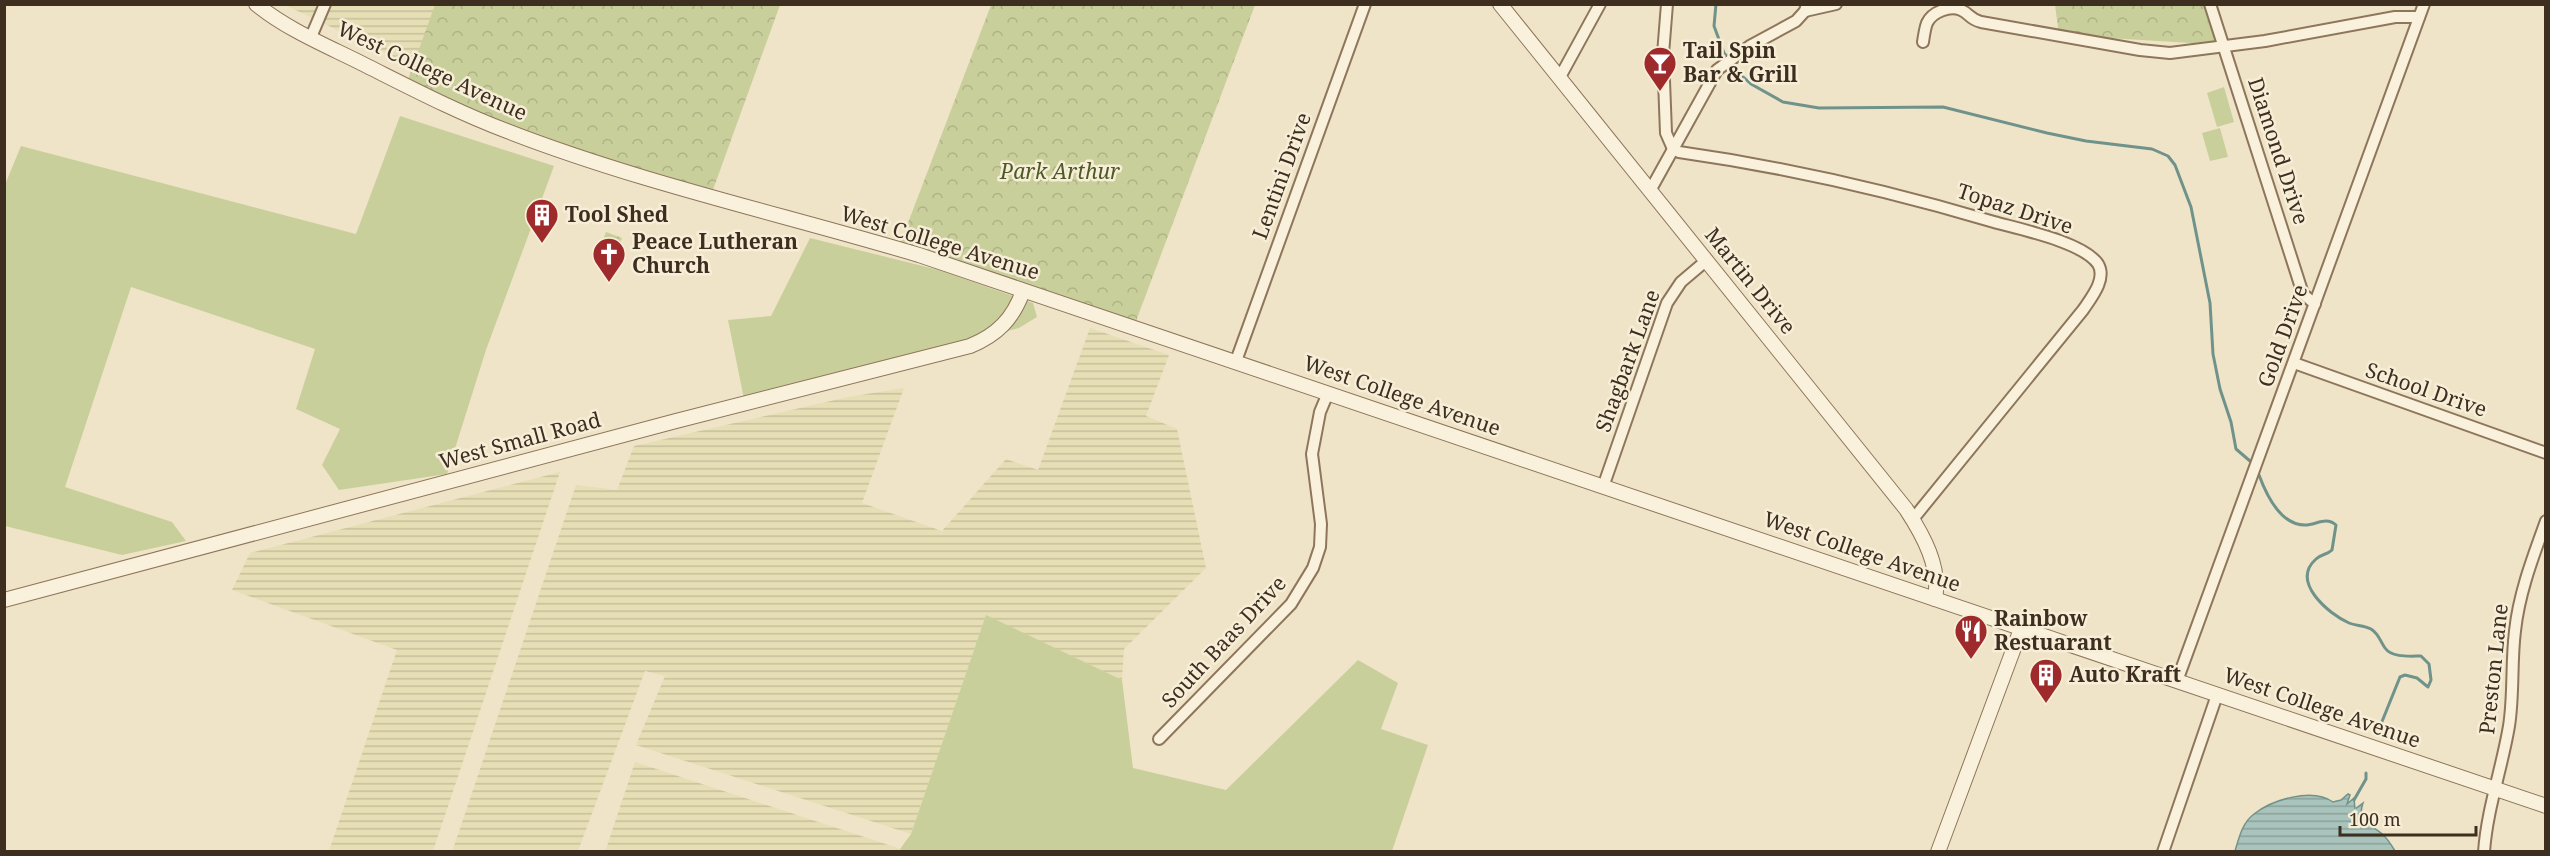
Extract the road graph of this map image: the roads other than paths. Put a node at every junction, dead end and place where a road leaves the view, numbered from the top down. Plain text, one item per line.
1 (256, 4) edge
2 (325, 4) edge
3 (1365, 4) edge
4 (1500, 4) edge
5 (1600, 4) edge
6 (1667, 4) edge
7 (1836, 4) edge
8 (2210, 4) edge
9 (2424, 4) edge
10 (1806, 8) edge
11 (2420, 17) junction
12 (311, 37) junction
13 (1923, 42) dead end
14 (2223, 45) junction
15 (1560, 77) junction
16 (1673, 149) junction
17 (1651, 189) junction
18 (1707, 260) junction
19 (1023, 291) junction
20 (2315, 304) junction
21 (1236, 361) junction
22 (2294, 363) junction
23 (1328, 393) junction
24 (2546, 453) edge
25 (1603, 487) junction
26 (1913, 519) junction
27 (2546, 521) edge
28 (1935, 598) junction
29 (4, 600) edge
30 (2020, 629) junction
31 (2177, 681) junction
32 (2217, 695) junction
33 (1159, 739) dead end
34 (2494, 788) junction
35 (2546, 806) edge
36 (1938, 852) edge
37 (2163, 852) edge
38 (2484, 852) edge

1 - 12 street, West College Avenue
2 - 12 street
3 - 21 street, Lentini Drive
4 - 15 street, Martin Drive
5 - 15 street
6 - 16 street
7 - 10 street
8 - 14 street, Diamond Drive
9 - 11 street, Gold Drive
10 - 16 street
11 - 14 street
11 - 20 street, Gold Drive
12 - 19 street, West College Avenue
13 - 14 street
14 - 20 street, Diamond Drive
15 - 17 street, Martin Drive
16 - 17 street
16 - 26 street, Topaz Drive
17 - 18 street, Martin Drive
18 - 25 street, Shagbark Lane
18 - 26 street, Martin Drive
19 - 21 street, West College Avenue
19 - 29 street, West Small Road
20 - 22 street, Gold Drive
21 - 23 street, West College Avenue
22 - 24 street, School Drive
22 - 31 street, Gold Drive
23 - 25 street, West College Avenue
23 - 33 street, South Baas Drive
25 - 28 street, West College Avenue
26 - 28 street, Martin Drive
27 - 34 street, Preston Lane
28 - 30 street, West College Avenue
30 - 31 street, West College Avenue
30 - 36 street
31 - 32 street, West College Avenue
32 - 34 street, West College Avenue
32 - 37 street
34 - 35 street, West College Avenue
34 - 38 street, Preston Lane

